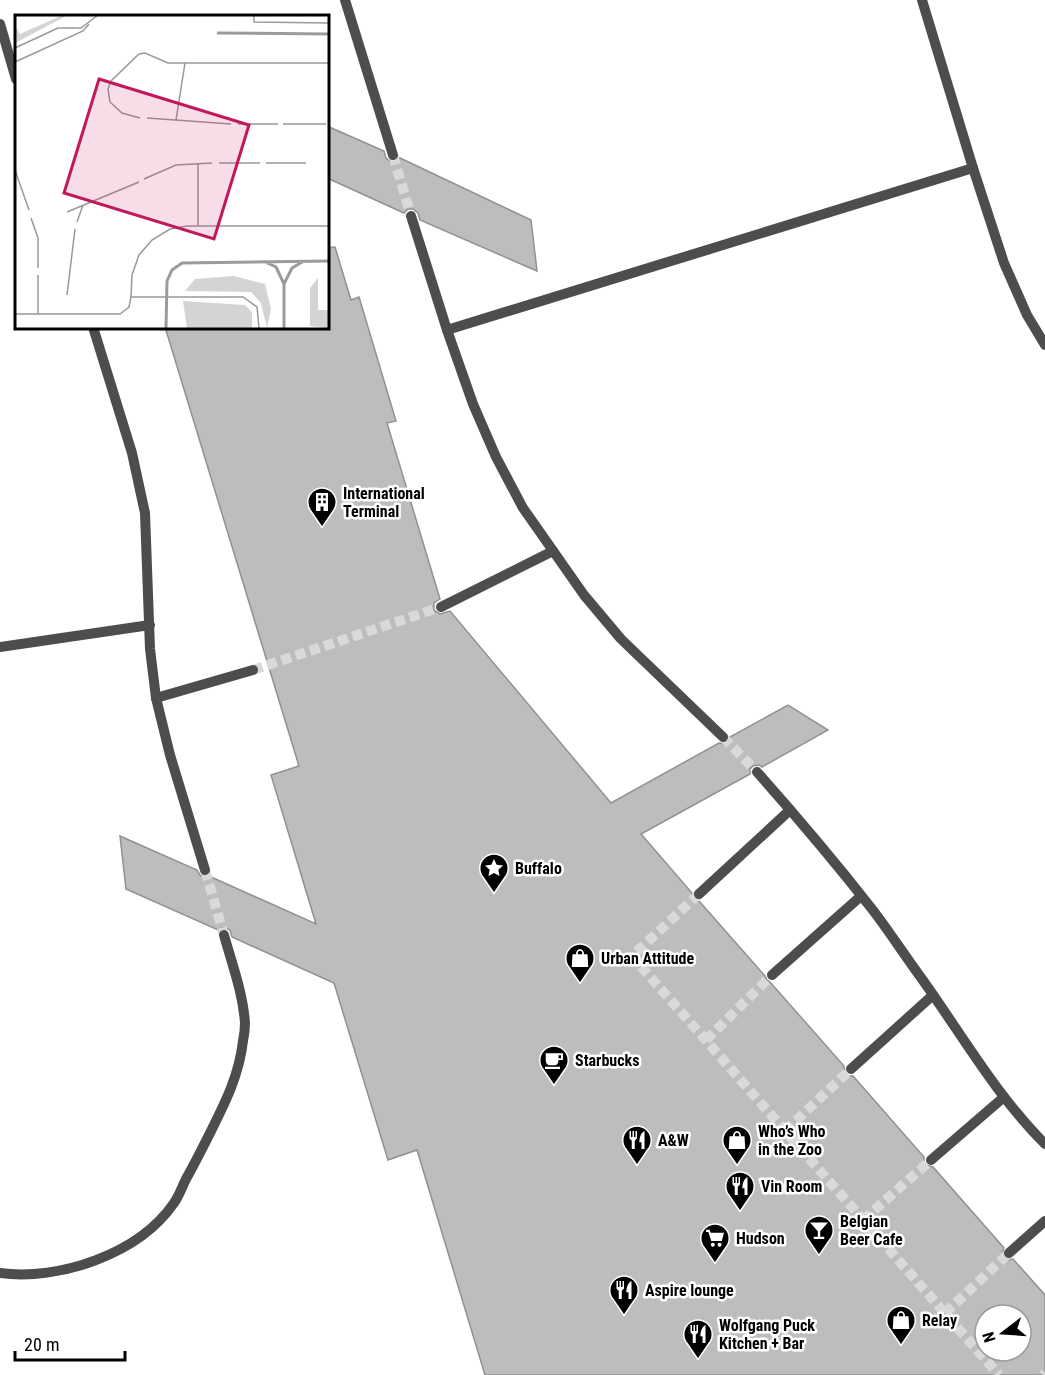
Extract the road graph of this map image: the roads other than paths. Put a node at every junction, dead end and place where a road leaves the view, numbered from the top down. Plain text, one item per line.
1 (345, 0) edge
2 (922, 0) edge
3 (0, 24) edge
4 (15, 76) edge
5 (393, 155) tunnel mouth
6 (973, 168) junction
7 (411, 216) tunnel mouth
8 (93, 328) edge
9 (447, 330) junction
10 (1045, 345) edge
11 (553, 551) junction
12 (441, 607) tunnel mouth
13 (150, 625) junction
14 (0, 646) edge
15 (253, 670) tunnel mouth
16 (156, 698) junction
17 (723, 737) tunnel mouth
18 (757, 772) tunnel mouth
19 (790, 810) junction
20 (205, 870) tunnel mouth
21 (699, 894) tunnel mouth
22 (861, 896) junction
23 (224, 935) tunnel mouth
24 (772, 975) tunnel mouth
25 (933, 995) junction
26 (851, 1069) tunnel mouth
27 (1004, 1097) junction
28 (1045, 1144) edge
29 (931, 1161) tunnel mouth
30 (1045, 1221) edge
31 (1010, 1253) tunnel mouth
32 (0, 1273) edge

1 - 5 lane
2 - 6 lane
3 - 4 lane
6 - 9 lane
6 - 10 lane
7 - 9 lane
8 - 13 lane
9 - 11 lane
11 - 12 lane
11 - 17 lane
13 - 14 lane
13 - 16 lane
15 - 16 lane
16 - 20 lane
18 - 19 lane
19 - 21 lane
19 - 22 lane
22 - 24 lane
22 - 25 lane
23 - 32 lane
25 - 26 lane
25 - 27 lane
27 - 28 lane
27 - 29 lane
30 - 31 lane

